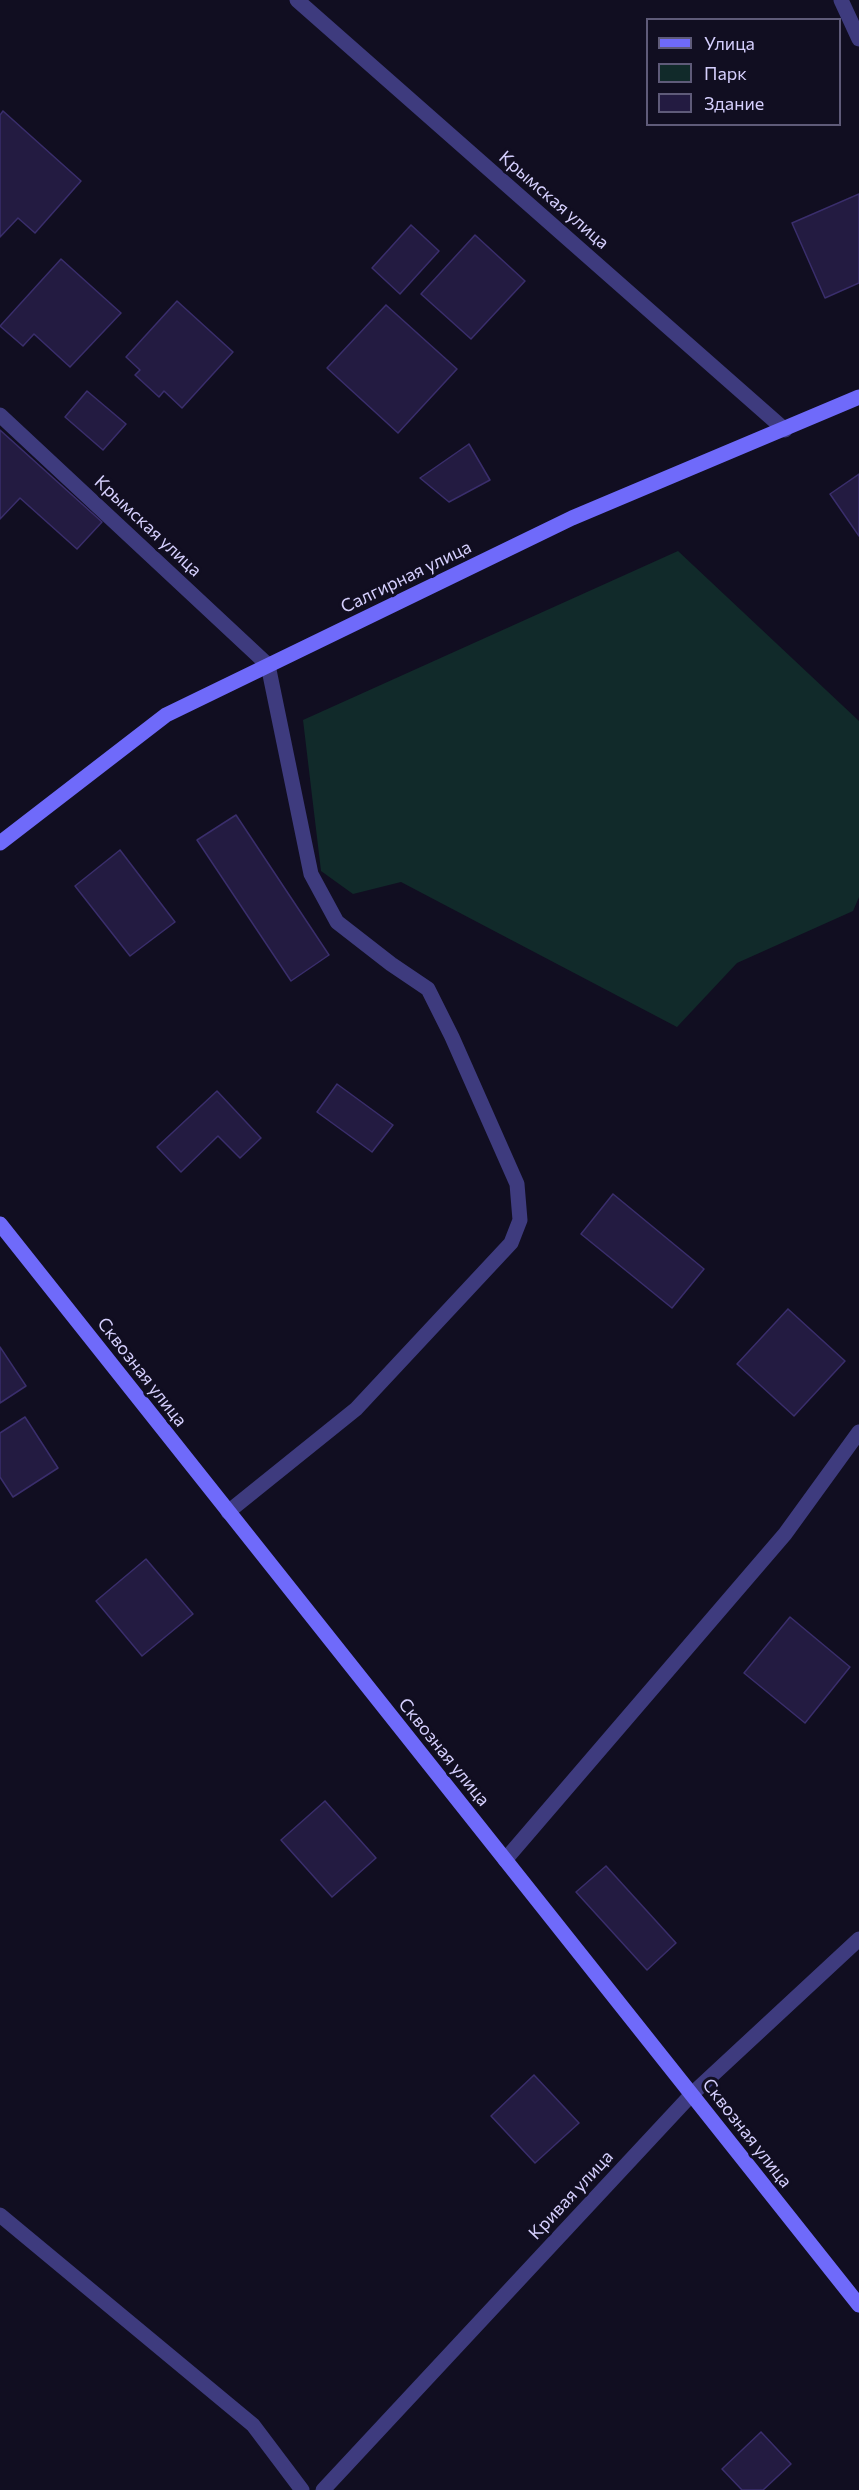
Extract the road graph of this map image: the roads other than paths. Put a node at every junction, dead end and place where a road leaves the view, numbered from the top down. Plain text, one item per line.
1 (297, 0) edge
2 (841, 0) edge
3 (859, 39) edge
4 (859, 397) edge
5 (0, 415) edge
6 (785, 430) junction
7 (268, 665) junction
8 (0, 843) edge
9 (0, 1224) edge
10 (859, 1432) edge
11 (228, 1512) junction
12 (505, 1860) junction
13 (859, 1939) edge
14 (692, 2094) junction
15 (0, 2215) edge
16 (859, 2305) edge
17 (302, 2490) edge
18 (323, 2490) edge

1 - 6 street, Крымская улица
2 - 3 street
4 - 6 main road, Салгирная улица
5 - 7 street, Крымская улица
6 - 7 main road, Салгирная улица
7 - 8 main road, Салгирная улица
7 - 11 street
9 - 11 main road, Сквозная улица
10 - 12 street
11 - 12 main road, Сквозная улица
12 - 14 main road, Сквозная улица
13 - 14 street, Кривая улица
14 - 16 main road, Сквозная улица
14 - 18 street, Кривая улица
15 - 17 street

